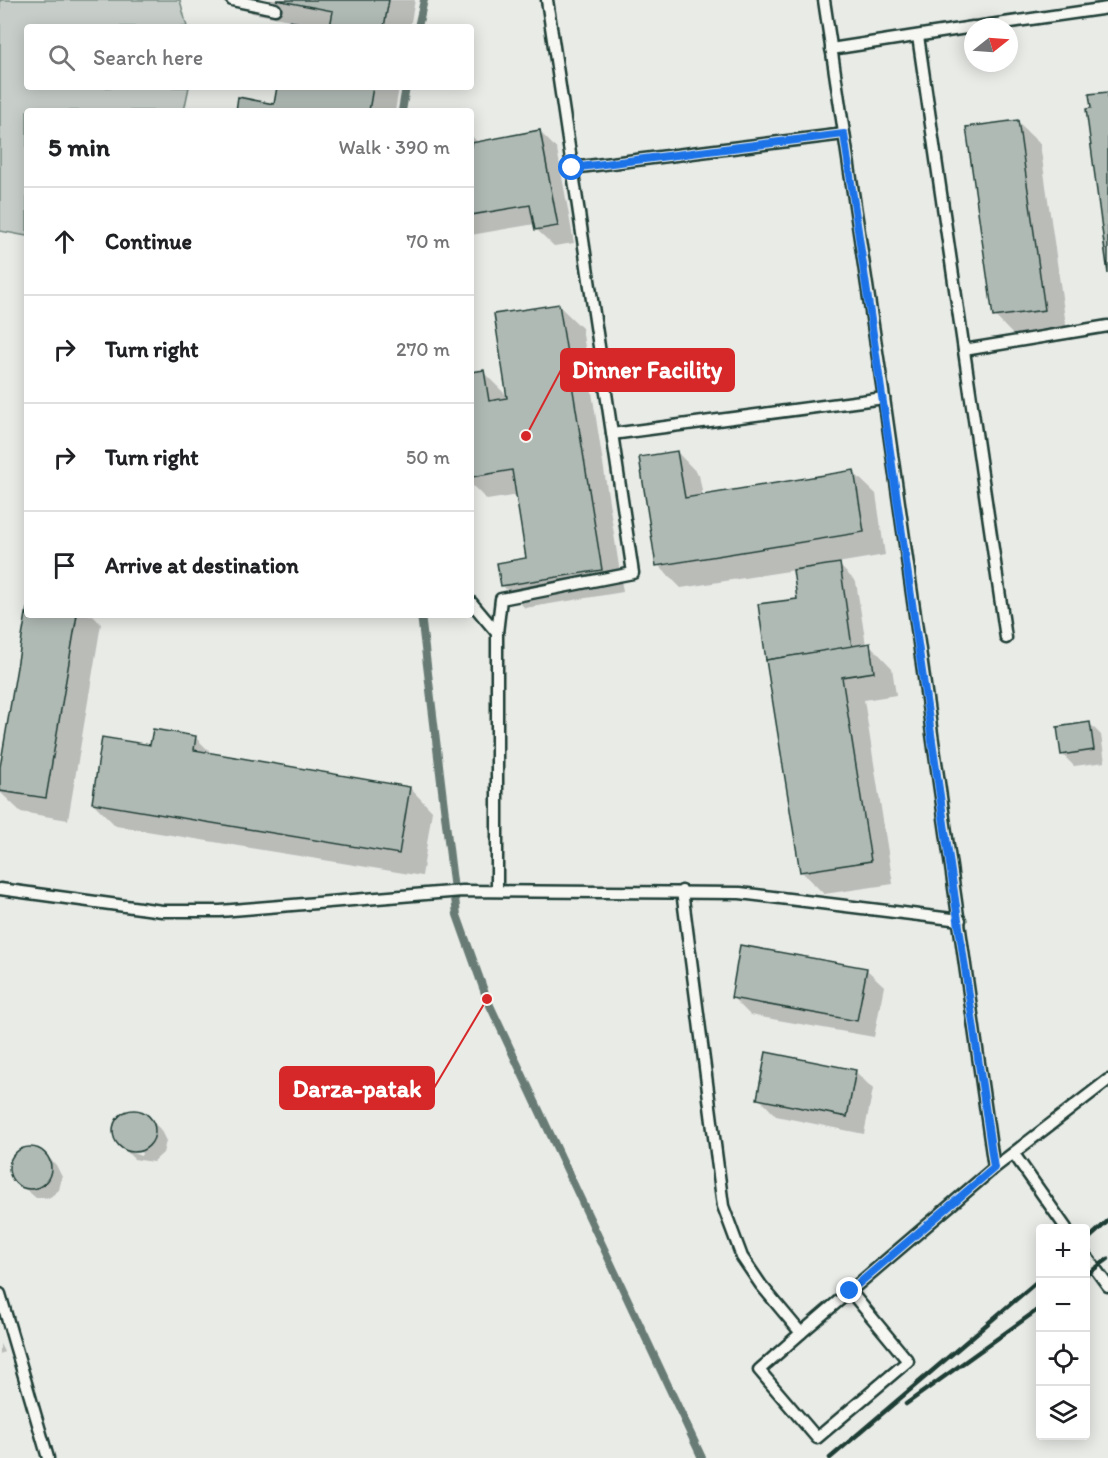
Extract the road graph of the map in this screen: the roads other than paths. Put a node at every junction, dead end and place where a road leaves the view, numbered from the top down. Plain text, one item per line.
1 (232, 0) edge
2 (547, 0) edge
3 (824, 0) edge
4 (1108, 8) edge
5 (275, 9) dead end
6 (1018, 21) edge
7 (964, 29) edge
8 (918, 36) junction
9 (831, 49) junction
10 (844, 134) junction
11 (572, 168) junction
12 (1108, 326) edge
13 (964, 350) junction
14 (884, 398) junction
15 (612, 434) junction
16 (474, 606) edge
17 (497, 633) junction
18 (1006, 638) dead end
19 (0, 889) edge
20 (497, 890) junction
21 (682, 891) junction
22 (960, 920) junction
23 (1108, 1080) edge
24 (1014, 1154) junction
25 (994, 1168) junction
26 (1063, 1224) edge
27 (1090, 1261) edge
28 (1108, 1286) edge
29 (850, 1291) junction
30 (0, 1294) edge
31 (801, 1333) junction
32 (48, 1458) edge

1 - 5 lane
2 - 11 lane
3 - 9 lane
4 - 6 lane
7 - 8 lane
8 - 9 lane
8 - 13 lane
9 - 10 lane
10 - 11 lane
10 - 14 lane
11 - 15 lane
12 - 13 lane
13 - 18 lane
14 - 15 lane
14 - 22 lane
15 - 17 lane
16 - 17 lane
17 - 20 lane
19 - 20 lane
20 - 21 lane
21 - 22 lane
21 - 31 lane
22 - 25 lane
23 - 24 lane
24 - 25 lane
24 - 26 lane
25 - 29 lane
27 - 28 lane
29 - 31 lane
29 - 31 lane
30 - 32 lane

